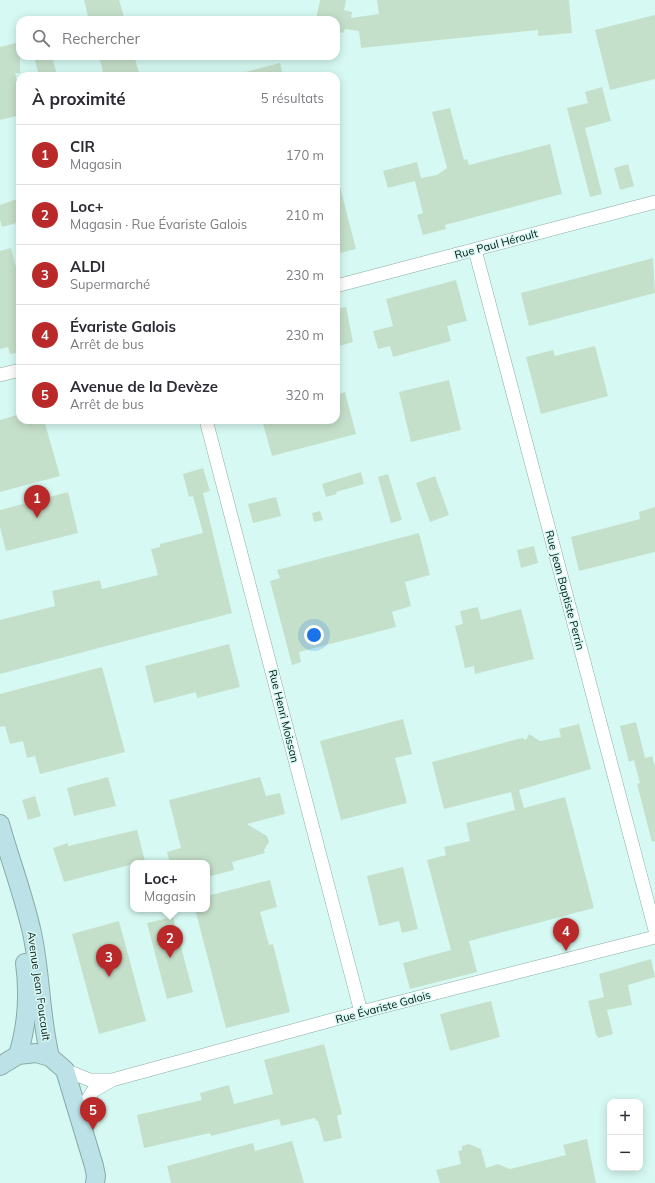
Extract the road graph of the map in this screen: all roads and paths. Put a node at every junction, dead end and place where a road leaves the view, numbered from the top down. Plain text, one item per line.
1 (655, 202) edge
2 (475, 250) junction
3 (340, 285) edge
4 (16, 371) edge
5 (0, 375) edge
6 (207, 424) edge
7 (0, 824) edge
8 (0, 864) edge
9 (655, 930) edge
10 (655, 937) edge
11 (362, 1012) junction
12 (18, 1055) junction
13 (50, 1057) junction
14 (0, 1066) edge
15 (65, 1070) junction
16 (112, 1080) junction
17 (78, 1115) junction
18 (96, 1182) edge

1 - 2 street, Rue Paul Héroult
2 - 3 street, Rue Paul Héroult
2 - 9 street, Rue Jean Baptiste Perrin
4 - 5 street
6 - 11 street, Rue Henri Moissan
7 - 13 main road, Avenue Jean Foucault
8 - 12 main road, Avenue Jean Foucault
10 - 11 street, Rue Évariste Galois
11 - 16 street, Rue Évariste Galois
12 - 13 main road
12 - 14 main road
13 - 15 main road
15 - 16 street, Rue Évariste Galois
15 - 17 main road
16 - 17 street, Rue Évariste Galois
17 - 18 main road

